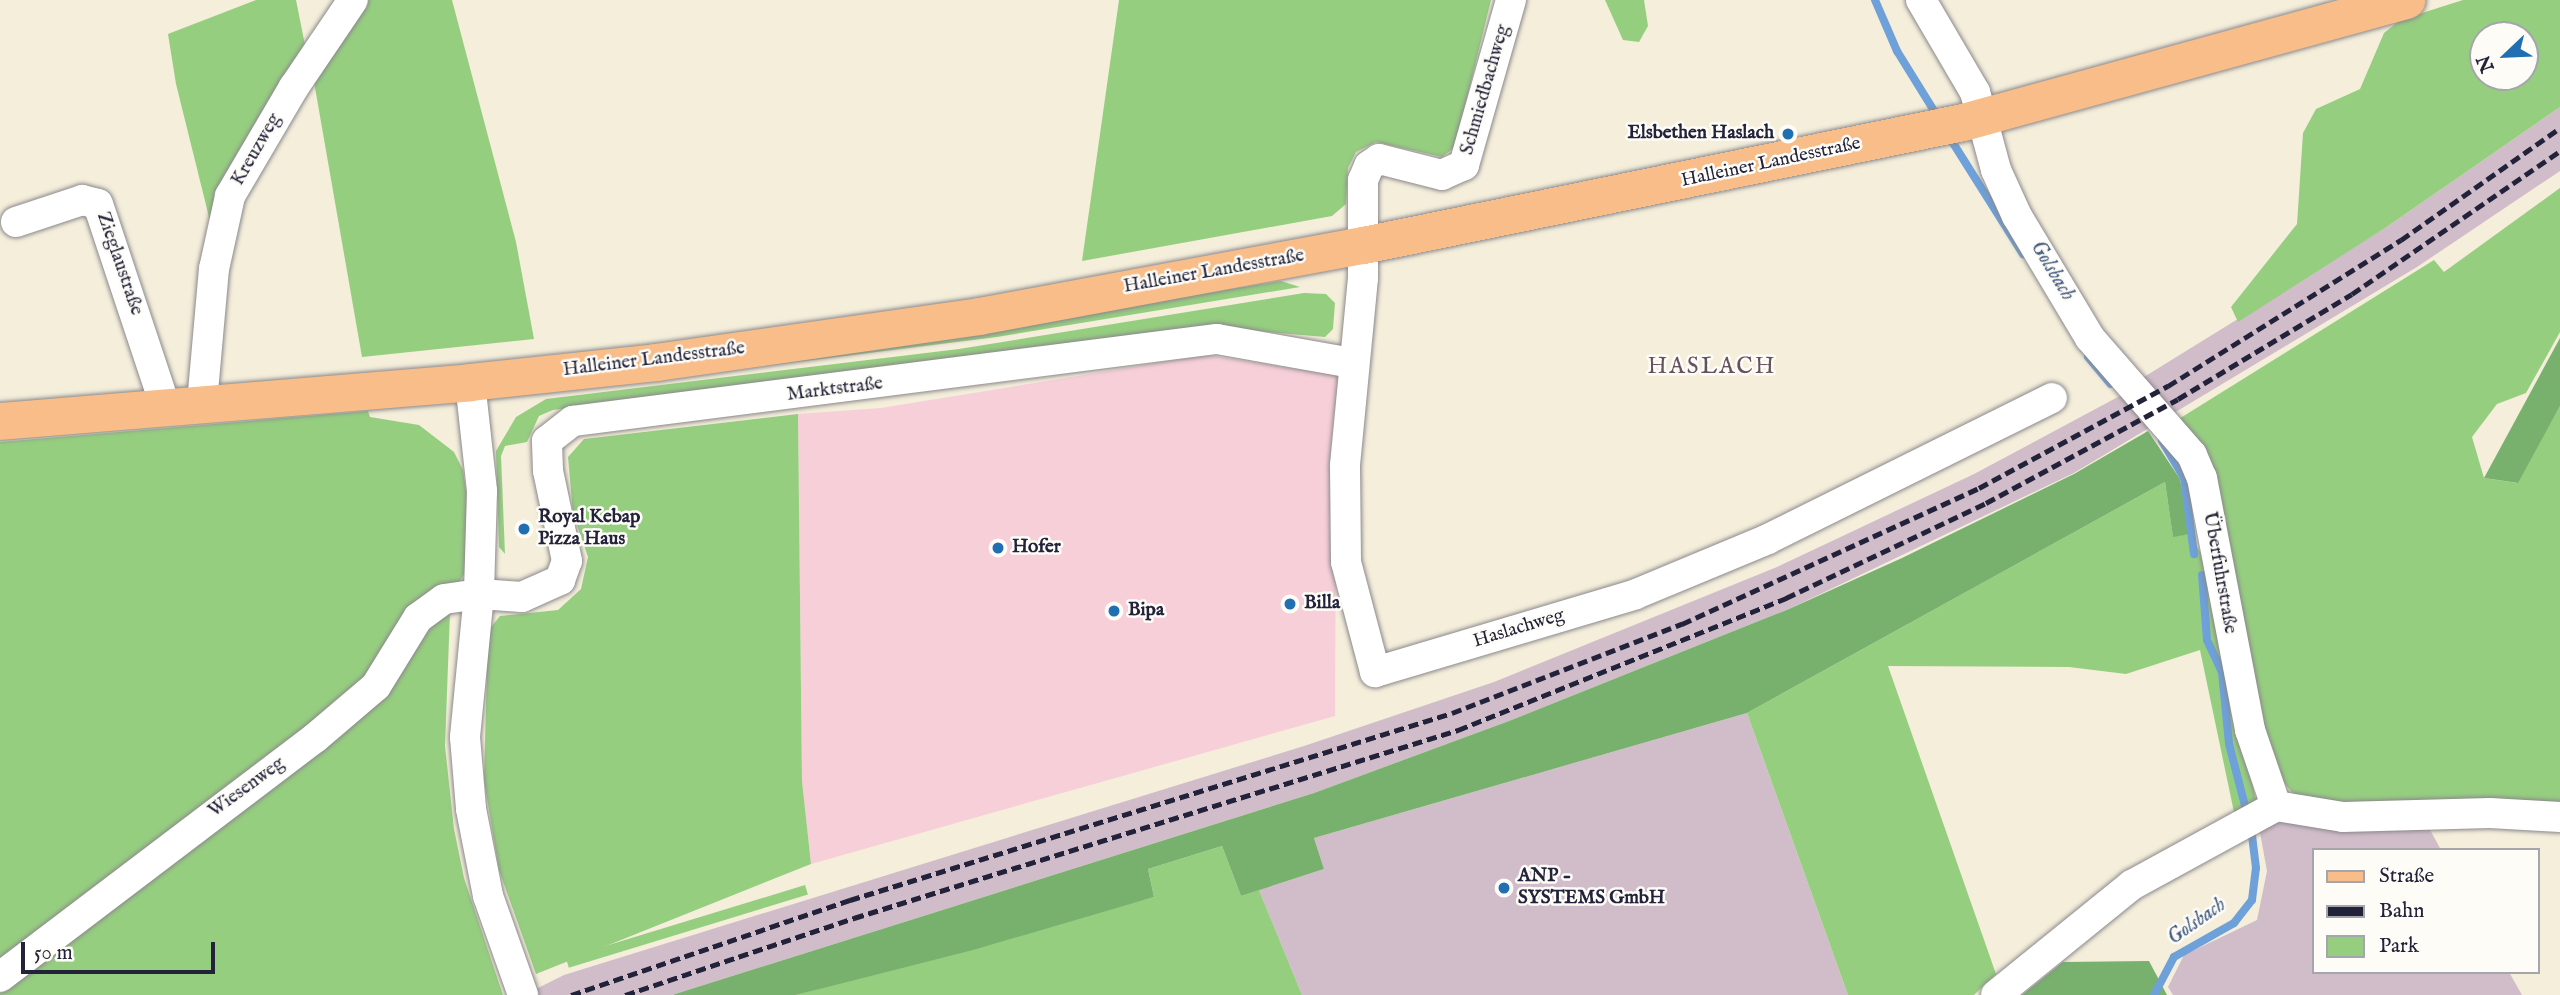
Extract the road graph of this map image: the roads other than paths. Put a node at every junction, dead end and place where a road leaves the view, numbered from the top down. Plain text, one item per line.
1 (353, 0) edge
2 (1511, 0) edge
3 (1921, 0) edge
4 (2407, 0) edge
5 (1972, 120) junction
6 (16, 222) dead end
7 (1363, 245) junction
8 (1352, 363) junction
9 (470, 382) junction
10 (2052, 398) dead end
11 (202, 403) junction
12 (166, 408) junction
13 (0, 421) edge
14 (479, 594) junction
15 (2276, 806) junction
16 (2560, 817) edge
17 (0, 977) edge
18 (523, 995) edge
19 (1996, 995) edge

1 - 11 street, Kreuzweg
2 - 7 street, Schmiedbachweg
3 - 5 street, Überfuhrstraße
4 - 5 main road, Halleiner Landesstraße
5 - 7 main road, Halleiner Landesstraße
5 - 15 street, Überfuhrstraße
6 - 12 street, Zieglaustraße
7 - 8 street, Haslachweg
7 - 9 main road, Halleiner Landesstraße
8 - 10 street, Haslachweg
8 - 14 street, Marktstraße
9 - 11 main road, Halleiner Landesstraße
9 - 14 street
11 - 12 main road, Halleiner Landesstraße
12 - 13 main road, Halleiner Landesstraße
14 - 17 street, Wiesenweg
14 - 18 street
15 - 16 street
15 - 19 street

